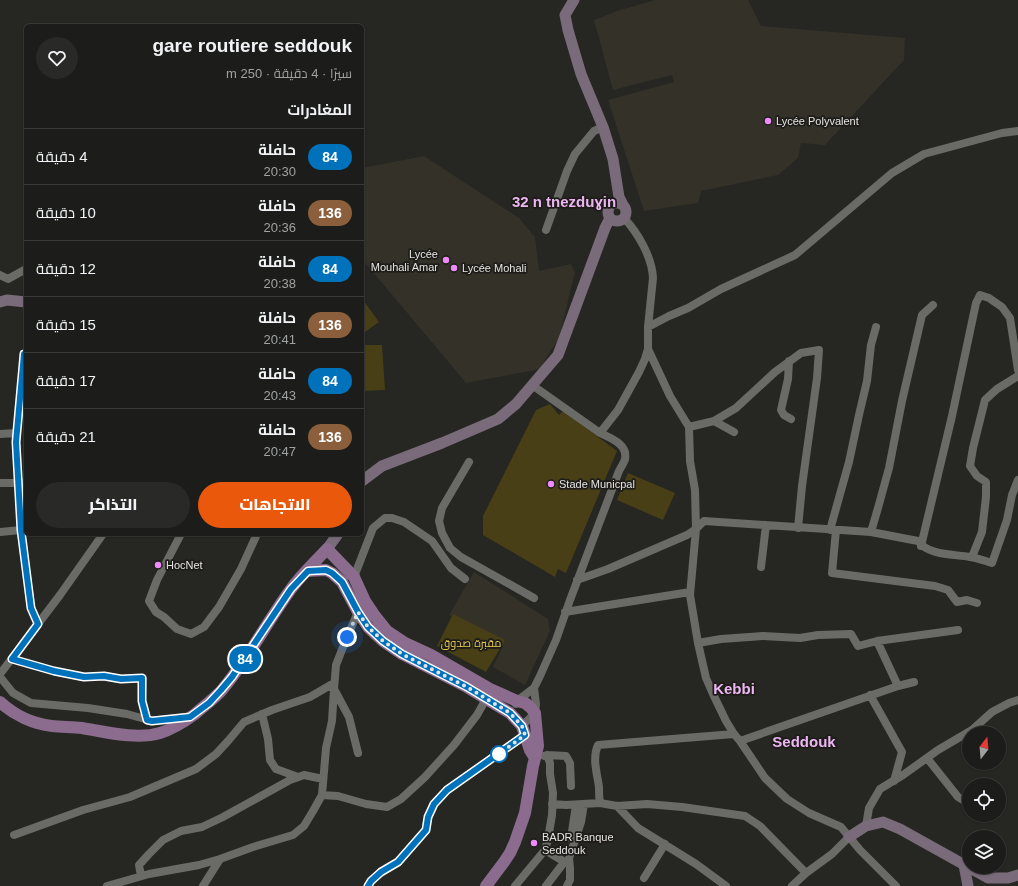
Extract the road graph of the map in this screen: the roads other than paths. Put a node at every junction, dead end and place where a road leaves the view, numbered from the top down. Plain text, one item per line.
1 (574, 0) edge
2 (603, 127) junction
3 (1018, 131) edge
4 (618, 204) junction
5 (610, 218) junction
6 (624, 218) junction
7 (546, 230) dead end
8 (24, 270) edge
9 (0, 275) edge
10 (0, 302) edge
11 (24, 302) edge
12 (933, 305) dead end
13 (648, 327) junction
14 (876, 327) dead end
15 (648, 348) junction
16 (24, 354) edge
17 (789, 361) junction
18 (1018, 370) edge
19 (1018, 376) edge
20 (532, 385) junction
21 (790, 419) dead end
22 (714, 421) junction
23 (689, 427) junction
24 (734, 432) dead end
25 (17, 433) junction
26 (600, 433) junction
27 (0, 434) edge
28 (469, 462) dead end
29 (364, 480) edge
30 (1018, 480) edge
31 (0, 483) edge
32 (22, 483) edge
33 (766, 526) junction
34 (798, 528) junction
35 (696, 529) junction
36 (21, 530) junction
37 (833, 530) junction
38 (0, 532) edge
39 (871, 532) junction
40 (102, 536) edge
41 (180, 536) edge
42 (257, 536) edge
43 (337, 536) edge
44 (921, 546) junction
45 (450, 548) junction
46 (328, 549) junction
47 (972, 557) junction
48 (444, 558) junction
49 (761, 567) dead end
50 (308, 571) junction
51 (354, 578) junction
52 (466, 579) dead end
53 (577, 580) junction
54 (690, 592) junction
55 (534, 598) dead end
56 (977, 603) dead end
57 (358, 612) junction
58 (565, 612) junction
59 (38, 624) junction
60 (958, 630) dead end
61 (877, 641) junction
62 (698, 643) junction
63 (12, 659) junction
64 (0, 676) edge
65 (914, 682) dead end
66 (334, 686) junction
67 (898, 686) junction
68 (534, 688) junction
69 (870, 695) junction
70 (486, 699) junction
71 (1018, 700) edge
72 (517, 701) junction
73 (0, 702) edge
74 (510, 713) junction
75 (535, 713) junction
76 (262, 714) junction
77 (190, 717) junction
78 (147, 720) junction
79 (523, 730) junction
80 (734, 734) junction
81 (740, 741) junction
82 (358, 753) dead end
83 (541, 756) junction
84 (927, 758) junction
85 (298, 777) junction
86 (323, 779) junction
87 (894, 781) junction
88 (571, 786) dead end
89 (322, 795) junction
90 (962, 800) edge
91 (600, 803) junction
92 (552, 804) junction
93 (580, 804) junction
94 (617, 806) junction
95 (866, 826) junction
96 (14, 835) dead end
97 (849, 837) junction
98 (665, 844) junction
99 (545, 850) junction
100 (220, 859) junction
101 (563, 861) junction
102 (962, 864) edge
103 (806, 873) junction
104 (966, 874) edge
105 (981, 874) edge
106 (1018, 875) edge
107 (141, 876) junction
108 (644, 878) dead end
109 (107, 886) edge
110 (203, 886) edge
111 (368, 886) edge
112 (486, 886) edge
113 (515, 886) edge
114 (546, 886) edge
115 (567, 886) edge
116 (726, 886) edge
117 (792, 886) edge
118 (896, 886) edge
119 (968, 886) edge

1 - 2 street
2 - 4 street
2 - 7 street
3 - 13 street
4 - 5 street
4 - 6 street
5 - 6 street
5 - 20 street
6 - 13 street
8 - 9 street
10 - 11 street
12 - 39 street
13 - 15 street
14 - 37 street
15 - 23 street
15 - 26 street
16 - 25 street
17 - 21 street
17 - 22 street
17 - 34 street
18 - 44 street
19 - 47 street
20 - 26 street
20 - 29 street
22 - 23 street
22 - 24 street
23 - 35 street
25 - 27 street
25 - 32 street
26 - 53 street
28 - 45 street
30 - 47 street
31 - 32 street
32 - 36 street
33 - 34 street
33 - 35 street
33 - 49 street
34 - 37 street
35 - 53 street
35 - 54 street
36 - 38 street
36 - 59 street
37 - 39 street
37 - 56 street
39 - 44 street
40 - 59 street
41 - 42 street
43 - 46 street
44 - 47 street
45 - 48 street
45 - 55 street
46 - 50 main road
46 - 51 main road
48 - 51 street
48 - 52 street
50 - 57 main road
50 - 77 main road
51 - 72 main road
53 - 58 street
54 - 58 street
54 - 62 street
57 - 66 street
57 - 70 main road
58 - 68 street
59 - 63 street
60 - 61 street
61 - 62 street
61 - 67 street
62 - 80 street
63 - 64 street
63 - 78 street
64 - 78 street
65 - 67 street
66 - 76 street
66 - 82 street
66 - 86 street
67 - 69 street
68 - 72 street
68 - 75 street
69 - 81 street
69 - 87 street
70 - 74 main road
70 - 89 street
71 - 84 street
72 - 74 street
72 - 75 main road
73 - 77 main road
74 - 79 main road
75 - 79 street
75 - 83 main road
76 - 85 street
76 - 96 street
77 - 78 street
79 - 83 main road
79 - 111 street
80 - 81 street
80 - 91 street
81 - 97 street
83 - 88 street
83 - 92 street
83 - 112 main road
84 - 87 street
84 - 90 street
85 - 86 street
85 - 107 street
86 - 89 street
87 - 95 street
89 - 100 street
91 - 93 street
91 - 94 street
92 - 93 street
92 - 99 street
93 - 101 street
93 - 115 street
94 - 98 street
94 - 103 street
95 - 97 street
95 - 102 street
97 - 103 street
97 - 118 street
98 - 108 street
98 - 116 street
99 - 101 street
99 - 113 street
100 - 107 street
100 - 110 street
101 - 114 street
103 - 117 street
104 - 119 street
105 - 106 street
107 - 109 street

